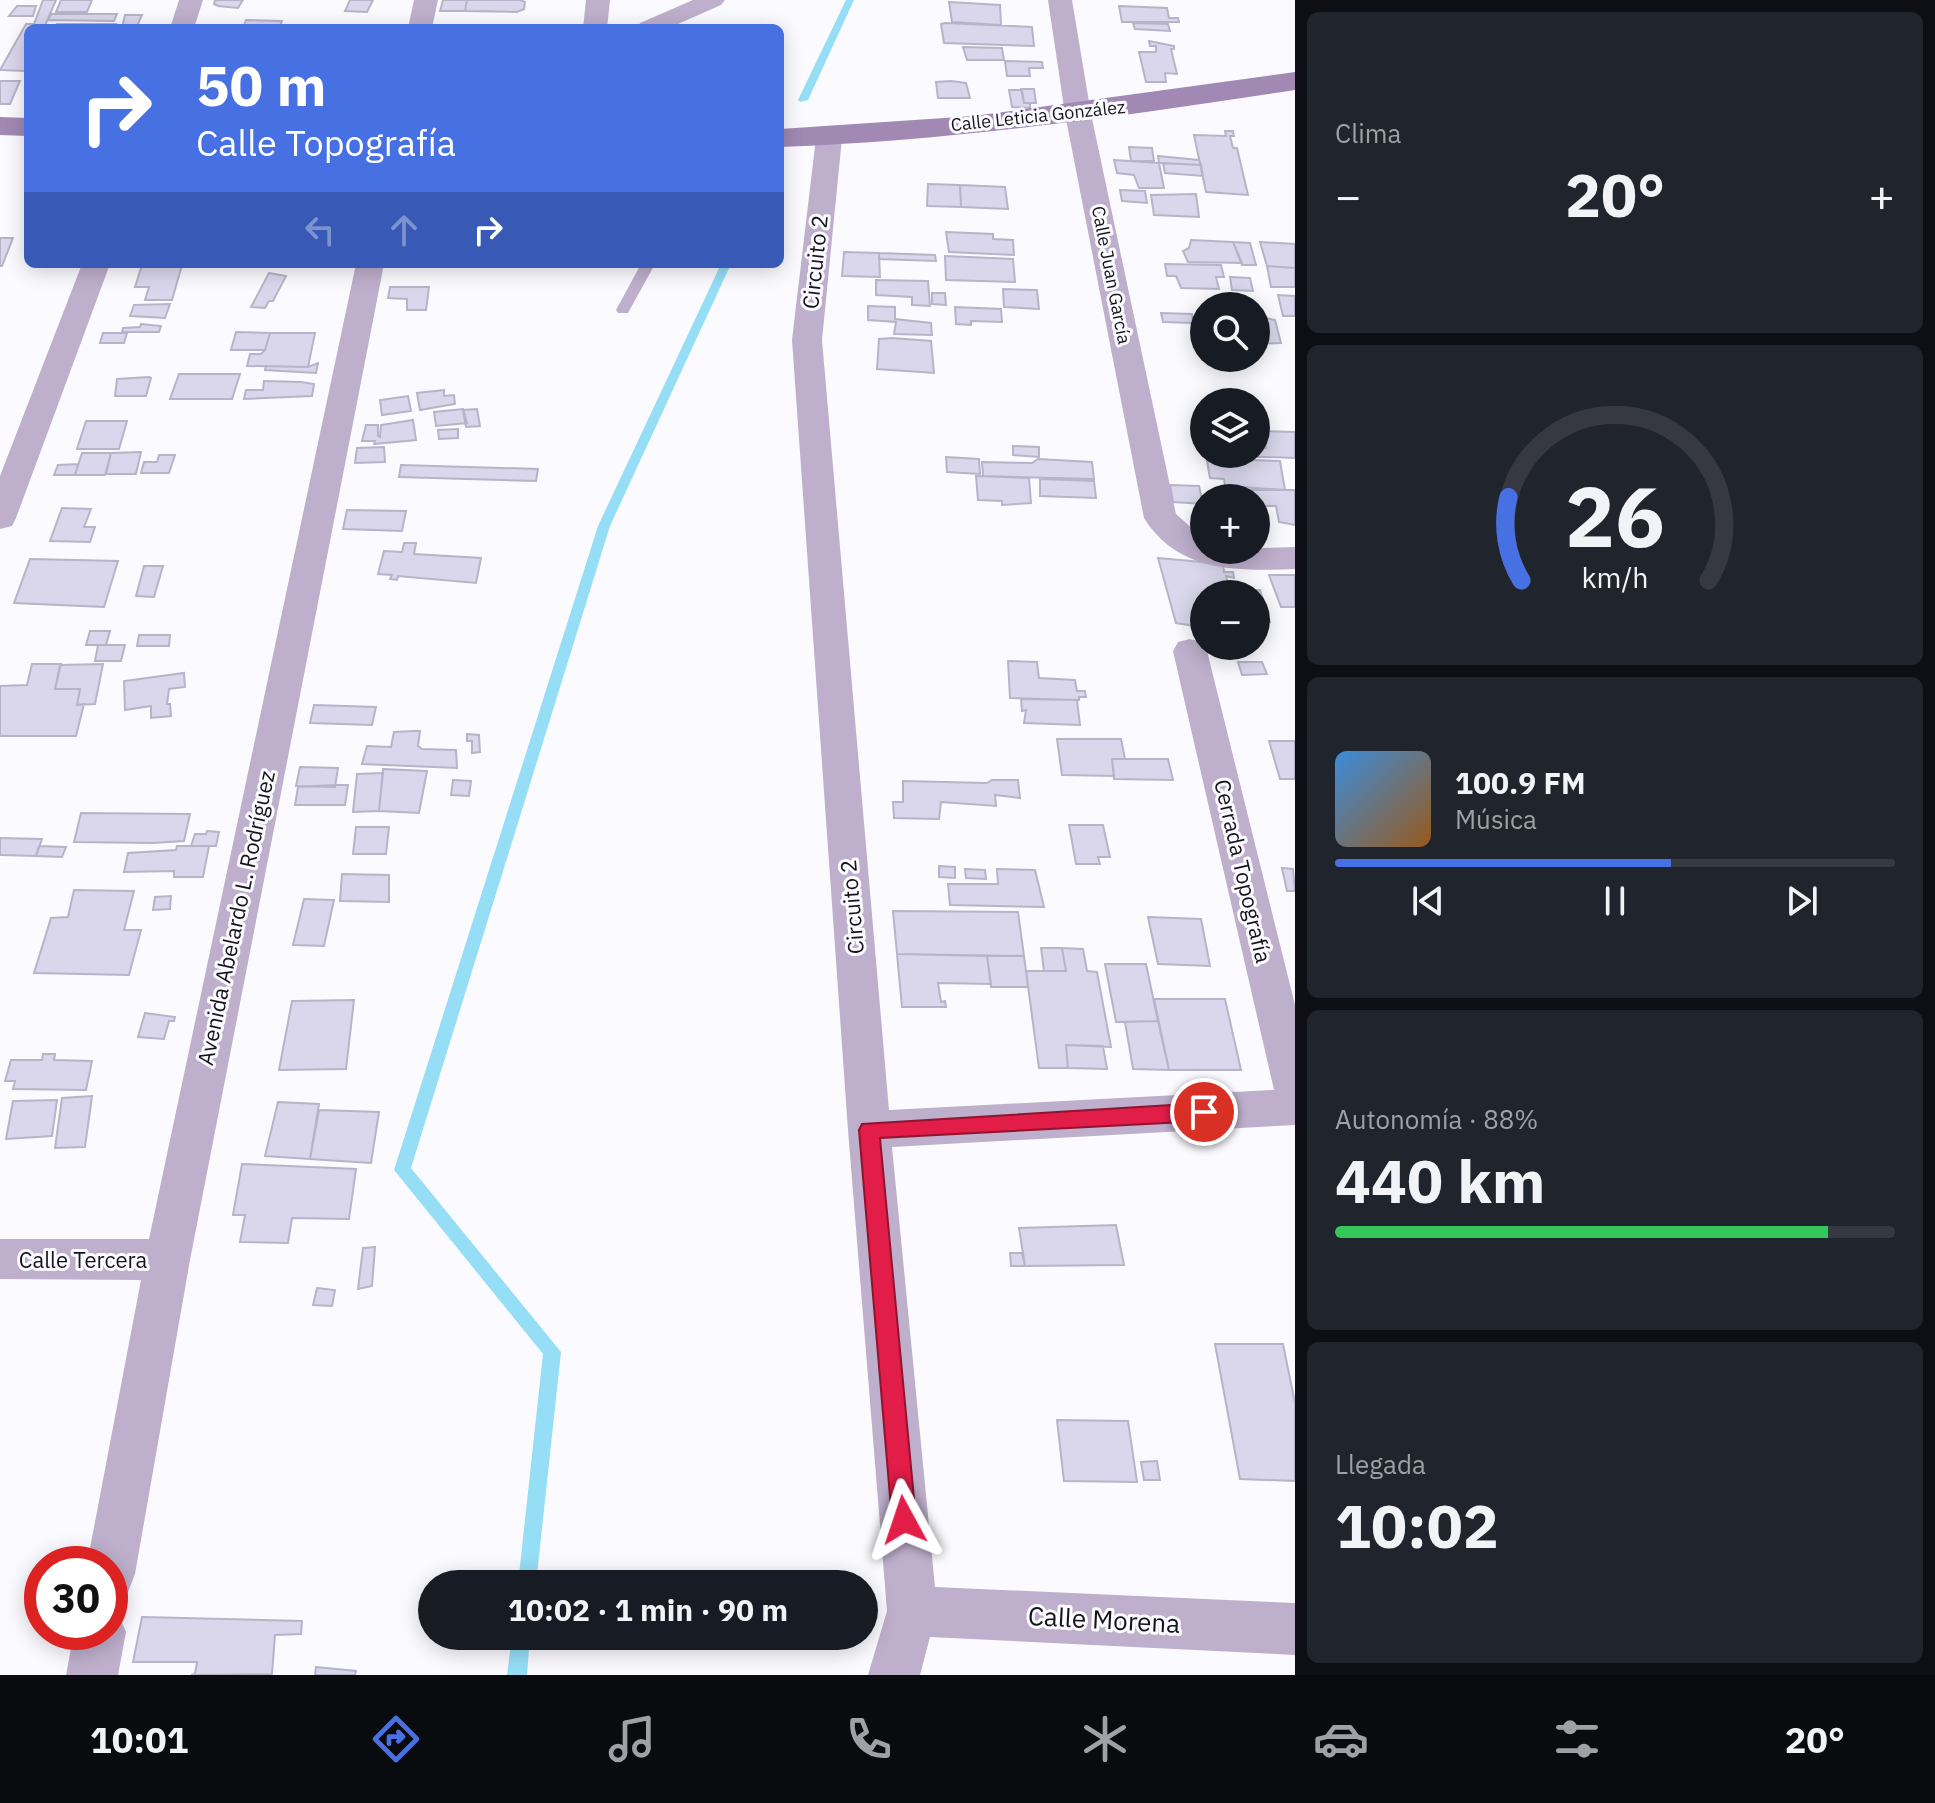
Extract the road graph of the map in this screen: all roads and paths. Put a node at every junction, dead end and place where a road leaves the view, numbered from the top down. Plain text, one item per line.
1 (191, 0) edge
2 (426, 0) edge
3 (598, 0) edge
4 (713, 0) edge
5 (1060, 0) edge
6 (183, 24) edge
7 (421, 24) edge
8 (595, 24) edge
9 (658, 24) edge
10 (1295, 81) edge
11 (1078, 114) junction
12 (0, 126) edge
13 (24, 127) edge
14 (784, 138) edge
15 (829, 138) junction
16 (94, 268) edge
17 (369, 268) edge
18 (646, 268) edge
19 (623, 310) dead end
20 (0, 518) edge
21 (1295, 558) edge
22 (1192, 660) edge
23 (1295, 1090) edge
24 (1295, 1107) edge
25 (869, 1130) junction
26 (0, 1259) edge
27 (167, 1260) junction
28 (115, 1546) edge
29 (912, 1611) junction
30 (1295, 1629) edge
31 (97, 1650) edge
32 (92, 1675) edge
33 (894, 1675) edge

1 - 6 street
2 - 7 street
3 - 8 street
4 - 9 street
5 - 11 street, Calle Juan García
10 - 11 street, Calle Leticia González
11 - 15 street, Calle Leticia González
11 - 21 street, Calle Juan García
12 - 13 street
14 - 15 street, Calle Leticia González
15 - 25 street, Circuito 2
16 - 20 street
17 - 27 street, Avenida Abelardo L. Rodríguez
18 - 19 lane
22 - 23 street, Cerrada Topografía
24 - 25 street
25 - 29 street, Circuito 2
26 - 27 street, Calle Tercera
27 - 28 street, Avenida Abelardo L. Rodríguez
29 - 30 street, Calle Morena
29 - 33 street, Circuito 2
31 - 32 street

